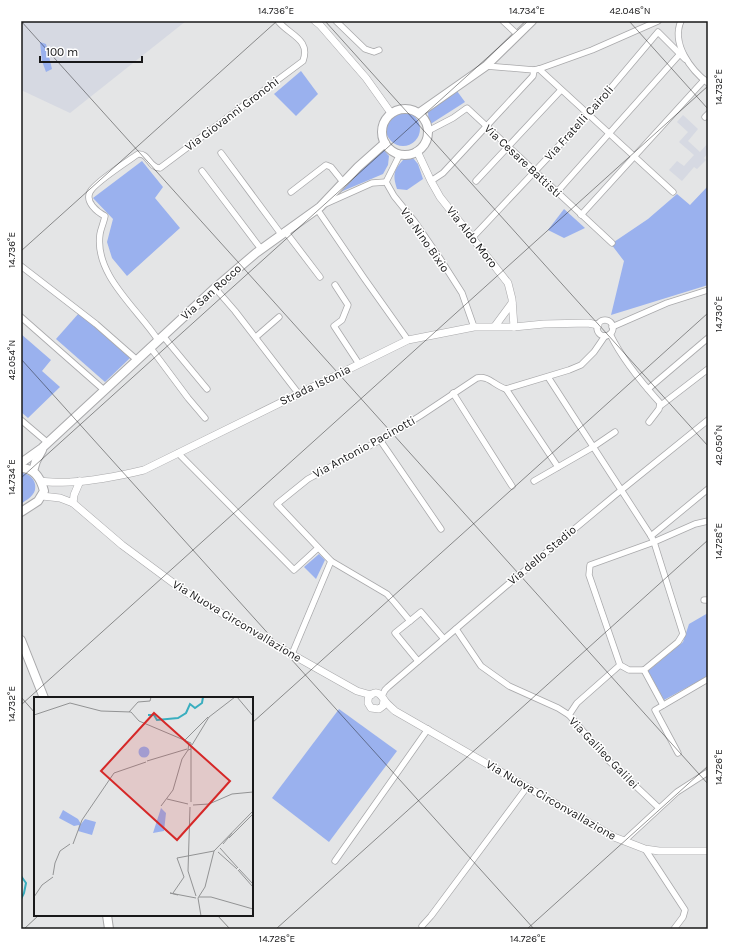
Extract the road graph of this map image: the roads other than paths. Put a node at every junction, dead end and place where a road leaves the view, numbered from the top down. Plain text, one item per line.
1 (278, 21) edge
2 (315, 21) edge
3 (336, 21) edge
4 (503, 21) edge
5 (532, 21) edge
6 (658, 21) edge
7 (681, 21) edge
8 (518, 35) junction
9 (379, 50) dead end
10 (679, 55) junction
11 (685, 59) junction
12 (486, 66) junction
13 (537, 70) junction
14 (706, 81) edge
15 (561, 90) junction
16 (391, 113) junction
17 (419, 113) junction
18 (588, 115) junction
19 (486, 127) junction
20 (428, 131) junction
21 (609, 134) junction
22 (385, 143) junction
23 (507, 146) junction
24 (418, 151) junction
25 (221, 153) dead end
26 (400, 154) junction
27 (633, 156) junction
28 (202, 170) dead end
29 (535, 172) junction
30 (476, 180) dead end
31 (431, 181) junction
32 (344, 182) junction
33 (386, 182) junction
34 (291, 192) dead end
35 (557, 192) junction
36 (673, 192) dead end
37 (318, 208) junction
38 (581, 215) junction
39 (283, 233) junction
40 (472, 238) junction
41 (612, 243) dead end
42 (261, 249) junction
43 (21, 266) edge
44 (320, 277) dead end
45 (335, 285) dead end
46 (215, 288) junction
47 (708, 290) edge
48 (512, 303) junction
49 (21, 317) edge
50 (279, 317) dead end
51 (598, 325) junction
52 (495, 326) junction
53 (474, 327) junction
54 (514, 327) junction
55 (612, 327) junction
56 (607, 335) junction
57 (256, 337) junction
58 (161, 338) junction
59 (708, 338) edge
60 (408, 340) junction
61 (150, 347) junction
62 (137, 360) junction
63 (359, 364) junction
64 (708, 369) edge
65 (548, 377) junction
66 (207, 389) dead end
67 (506, 389) junction
68 (648, 389) junction
69 (104, 390) junction
70 (298, 393) junction
71 (453, 393) junction
72 (660, 406) junction
73 (205, 418) dead end
74 (21, 420) edge
75 (708, 420) edge
76 (650, 422) dead end
77 (615, 432) dead end
78 (380, 440) junction
79 (45, 446) junction
80 (593, 447) junction
81 (178, 453) junction
82 (21, 463) edge
83 (558, 467) junction
84 (21, 468) edge
85 (33, 471) junction
86 (41, 481) junction
87 (534, 481) dead end
88 (80, 482) junction
89 (512, 486) dead end
90 (708, 489) edge
91 (621, 490) junction
92 (42, 496) junction
93 (73, 503) junction
94 (21, 512) edge
95 (708, 521) edge
96 (441, 529) dead end
97 (651, 536) junction
98 (654, 542) junction
99 (318, 548) junction
100 (331, 561) junction
101 (410, 621) junction
102 (456, 629) junction
103 (444, 639) junction
104 (21, 640) edge
105 (292, 654) junction
106 (418, 661) junction
107 (620, 665) junction
108 (644, 670) junction
109 (708, 679) edge
110 (357, 691) junction
111 (371, 695) junction
112 (382, 695) junction
113 (44, 697) edge
114 (368, 703) junction
115 (663, 705) junction
116 (376, 710) junction
117 (569, 715) junction
118 (403, 716) junction
119 (428, 730) junction
120 (678, 753) dead end
121 (708, 772) edge
122 (527, 787) junction
123 (659, 808) junction
124 (624, 841) junction
125 (645, 849) junction
126 (708, 851) edge
127 (335, 861) dead end
128 (107, 916) edge
129 (422, 926) dead end
130 (109, 929) edge
131 (674, 929) edge

1 - 58 street, Via Giovanni Gronchi
2 - 16 street
3 - 9 street
4 - 8 street
5 - 8 main road
6 - 13 street
7 - 11 street
8 - 12 main road
10 - 11 street, Via Fratelli Cairoli
10 - 18 street, Via Fratelli Cairoli
10 - 21 street
11 - 14 street
12 - 13 street
12 - 17 main road
13 - 15 street
13 - 19 street
14 - 27 street
15 - 18 street
15 - 23 street
16 - 17 main road
16 - 22 main road
17 - 20 main road
18 - 21 street
18 - 29 street, Via Fratelli Cairoli
19 - 20 street, Via Cesare Battisti
19 - 23 street, Via Cesare Battisti
19 - 31 street
20 - 24 main road
21 - 27 street
21 - 35 street
22 - 26 main road
22 - 32 main road, Via San Rocco
23 - 29 street, Via Cesare Battisti
23 - 30 street
24 - 26 main road
24 - 31 street, Via Aldo Moro
25 - 39 street
26 - 33 street
27 - 36 street
27 - 38 street
28 - 42 street
29 - 35 street, Via Cesare Battisti
29 - 40 street, Via Fratelli Cairoli
31 - 40 street, Via Aldo Moro
32 - 34 street
32 - 37 main road, Via San Rocco
33 - 37 street
33 - 53 street, Via Nino Bixio
35 - 38 street, Via Cesare Battisti
37 - 39 main road, Via San Rocco
37 - 60 street
38 - 41 street, Via Cesare Battisti
39 - 42 main road, Via San Rocco
39 - 44 street
40 - 48 street, Via Aldo Moro
42 - 46 main road, Via San Rocco
43 - 62 street
45 - 63 street
46 - 57 street
46 - 58 main road, Via San Rocco
47 - 55 street
48 - 52 street
48 - 54 street, Via Aldo Moro
49 - 69 street
50 - 57 street
51 - 54 street, Strada Istonia
51 - 55 street
51 - 56 street
52 - 53 street, Strada Istonia
52 - 54 street, Strada Istonia
53 - 60 street, Strada Istonia
55 - 56 street
56 - 65 street
56 - 68 street
57 - 70 street
58 - 61 main road, Via San Rocco
58 - 66 street
59 - 68 street
60 - 63 street, Strada Istonia
61 - 62 main road, Via San Rocco
61 - 73 street
62 - 69 main road, Via San Rocco
63 - 70 street, Strada Istonia
64 - 72 street
65 - 67 street
65 - 80 street
67 - 71 street, Via Antonio Pacinotti
67 - 83 street
68 - 72 street
69 - 79 main road, Via San Rocco
70 - 81 street, Strada Istonia
71 - 78 street, Via Antonio Pacinotti
71 - 89 street
72 - 76 street
74 - 79 street
75 - 91 street, Via dello Stadio
77 - 80 street
78 - 96 street
78 - 99 street, Via Antonio Pacinotti
79 - 82 main road, Via San Rocco
79 - 85 main road
80 - 83 street
80 - 91 street
81 - 88 street, Strada Istonia
81 - 99 street
83 - 87 street
84 - 85 main road
85 - 86 main road
86 - 88 street, Strada Istonia
86 - 92 main road
88 - 93 street
90 - 97 street
91 - 97 street
91 - 102 street, Via dello Stadio
92 - 93 street, Via Nuova Circonvallazione
92 - 94 main road
93 - 105 street, Via Nuova Circonvallazione
95 - 98 street
97 - 98 street
98 - 107 street
98 - 108 street
99 - 100 street
100 - 101 street
100 - 105 street
101 - 103 street
101 - 106 street
102 - 103 street, Via dello Stadio
102 - 117 street, Via Galileo Galilei
103 - 106 street, Via dello Stadio
104 - 113 main road
105 - 110 street, Via Nuova Circonvallazione
106 - 112 street, Via dello Stadio
107 - 108 street
107 - 117 street
108 - 115 street
109 - 115 street
110 - 111 street, Via Nuova Circonvallazione
110 - 114 street, Via Nuova Circonvallazione
111 - 112 street, Via Nuova Circonvallazione
111 - 114 street
112 - 116 street
112 - 118 street, Via Nuova Circonvallazione
114 - 116 street, Via Nuova Circonvallazione
115 - 120 street
116 - 118 street, Via Nuova Circonvallazione
117 - 123 street, Via Galileo Galilei
118 - 119 street, Via Nuova Circonvallazione
119 - 122 street, Via Nuova Circonvallazione
119 - 127 street
121 - 123 street
122 - 124 street, Via Nuova Circonvallazione
122 - 129 street
123 - 124 street
124 - 125 street, Via Nuova Circonvallazione
125 - 126 street, Via Nuova Circonvallazione
125 - 131 street
128 - 130 main road

